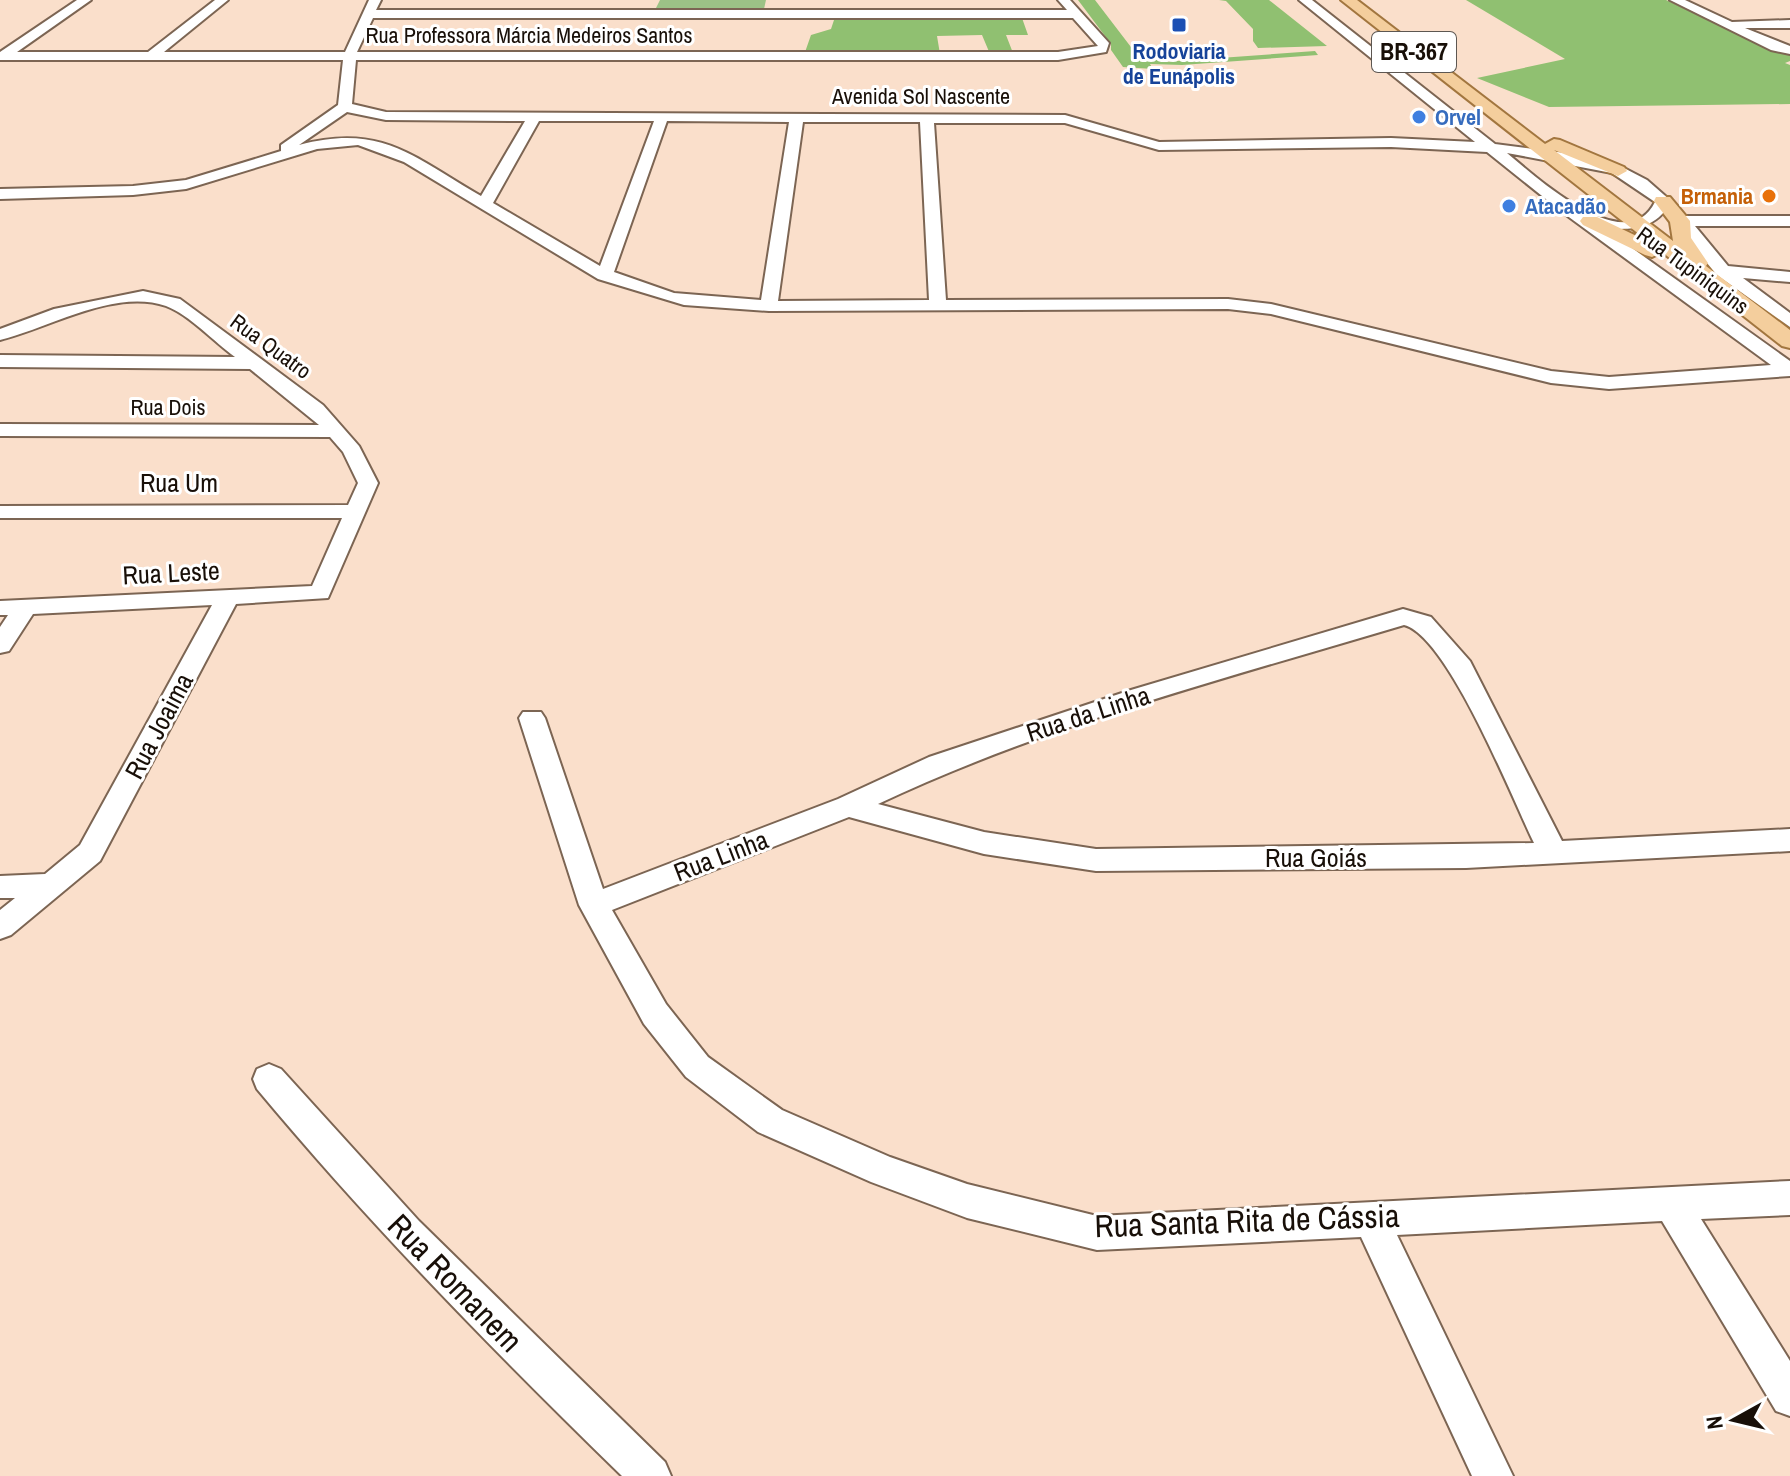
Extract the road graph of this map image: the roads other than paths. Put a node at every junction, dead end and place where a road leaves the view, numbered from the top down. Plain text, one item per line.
1 (85, 0) edge
2 (222, 0) edge
3 (375, 0) edge
4 (1064, 0) edge
5 (1305, 0) edge
6 (1348, 0) edge
7 (1676, 0) edge
8 (772, 7) edge
9 (370, 14) junction
10 (1076, 14) junction
11 (1790, 24) edge
12 (1731, 25) junction
13 (768, 28) dead end
14 (765, 42) dead end
15 (1790, 50) edge
16 (350, 55) junction
17 (2, 56) edge
18 (151, 56) junction
19 (762, 57) junction
20 (1479, 104) junction
21 (345, 107) junction
22 (413, 115) junction
23 (535, 115) junction
24 (662, 117) junction
25 (797, 118) junction
26 (927, 118) junction
27 (1514, 126) junction
28 (376, 143) junction
29 (1490, 145) junction
30 (273, 156) junction
31 (1555, 158) junction
32 (1618, 171) junction
33 (0, 194) edge
34 (1663, 201) junction
35 (484, 205) junction
36 (1584, 219) junction
37 (1681, 221) junction
38 (1790, 221) edge
39 (1636, 223) junction
40 (604, 275) junction
41 (1716, 275) junction
42 (1790, 277) edge
43 (938, 304) junction
44 (769, 306) junction
45 (1790, 322) edge
46 (0, 335) edge
47 (1790, 341) edge
48 (0, 361) edge
49 (254, 363) junction
50 (1789, 369) edge
51 (0, 430) edge
52 (337, 431) junction
53 (358, 511) junction
54 (0, 512) edge
55 (320, 593) joint
56 (228, 598) junction
57 (0, 608) edge
58 (25, 608) junction
59 (0, 645) edge
60 (532, 718) dead end
61 (848, 806) junction
62 (1790, 840) edge
63 (1553, 852) junction
64 (53, 885) junction
65 (0, 887) edge
66 (594, 905) junction
67 (0, 927) edge
68 (269, 1079) dead end
69 (1790, 1198) edge
70 (1671, 1203) junction
71 (1370, 1217) junction
72 (1790, 1397) edge
73 (651, 1476) edge
74 (1493, 1476) edge

1 - 17 street
2 - 18 street
3 - 9 street
4 - 10 street
5 - 29 street, Rua Tupiniquins
6 - 20 main road, BR-367
7 - 12 street
8 - 9 street
8 - 10 street
8 - 13 street
9 - 16 street
10 - 19 street, Rua Professora Márcia Medeiros Santos
11 - 12 street
12 - 15 street
14 - 19 street
16 - 18 street, Rua Professora Márcia Medeiros Santos
16 - 19 street, Rua Professora Márcia Medeiros Santos
16 - 21 street
17 - 18 street, Rua Professora Márcia Medeiros Santos
20 - 27 main road, BR-367
20 - 29 main road
21 - 22 street, Avenida Sol Nascente
21 - 30 street
22 - 23 street, Avenida Sol Nascente
22 - 28 street
23 - 24 street, Avenida Sol Nascente
23 - 35 street
24 - 25 street, Avenida Sol Nascente
24 - 40 street
25 - 26 street, Avenida Sol Nascente
25 - 44 street
26 - 29 street, Avenida Sol Nascente
26 - 43 street
27 - 31 main road, BR-367
27 - 32 main road
28 - 30 street
28 - 35 street
29 - 31 street, Avenida Sol Nascente
29 - 36 street, Rua Tupiniquins
30 - 33 street
31 - 32 street, Avenida Sol Nascente
31 - 39 main road, BR-367
32 - 34 street, Avenida Sol Nascente
34 - 37 main road
34 - 39 street
35 - 40 street
36 - 39 street
36 - 41 main road
36 - 50 street, Rua Tupiniquins
37 - 38 street
37 - 41 main road
39 - 41 main road, BR-367
40 - 44 street
41 - 42 street
41 - 45 street
41 - 47 main road, BR-367
43 - 44 street
43 - 50 street
46 - 49 street, Rua Quatro
48 - 49 street
49 - 52 street, Rua Quatro
51 - 52 street, Rua Dois
52 - 53 street, Rua Quatro
53 - 54 street, Rua Um
53 - 55 street, Rua Quatro
55 - 56 street, Rua Leste
56 - 58 street, Rua Leste
56 - 64 street, Rua Joaima
57 - 58 street, Rua Leste
58 - 59 street
60 - 66 street, Rua Santa Rita de Cássia
61 - 63 street, Rua Goiás
61 - 63 street, Rua da Linha
61 - 66 street, Rua Linha
62 - 63 street, Rua Goiás
64 - 65 street
64 - 67 street
66 - 71 street, Rua Santa Rita de Cássia
68 - 73 street, Rua Romanem
69 - 70 street, Rua Santa Rita de Cássia
70 - 71 street, Rua Santa Rita de Cássia
70 - 72 street
71 - 74 street

